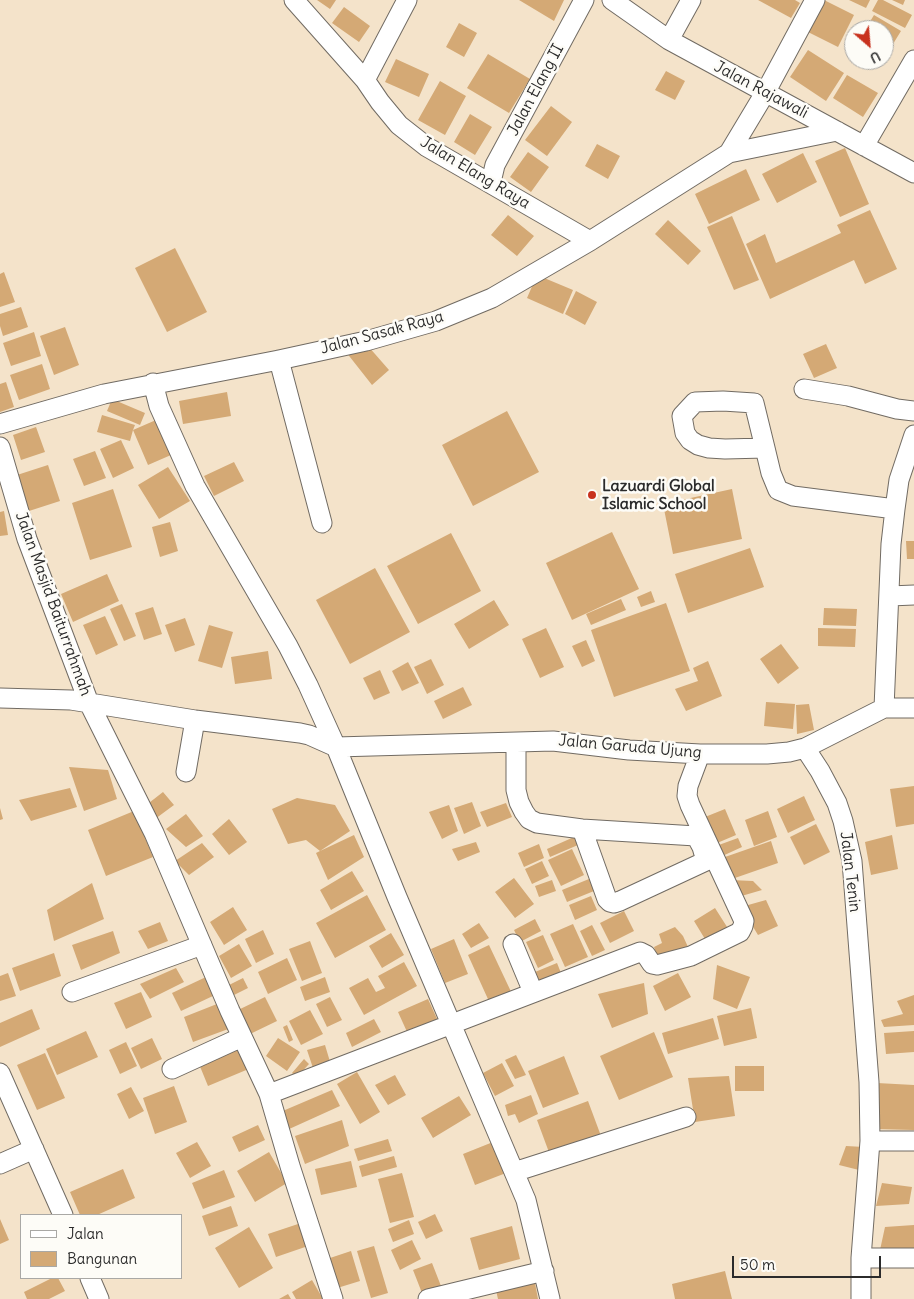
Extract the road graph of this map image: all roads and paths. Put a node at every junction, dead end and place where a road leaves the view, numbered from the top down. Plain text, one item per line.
1 (294, 0) edge
2 (407, 0) edge
3 (584, 0) edge
4 (612, 0) edge
5 (691, 0) edge
6 (816, 0) edge
7 (669, 40) junction
8 (914, 60) edge
9 (365, 80) junction
10 (765, 93) junction
11 (837, 131) junction
12 (864, 146) junction
13 (729, 153) junction
14 (914, 173) edge
15 (491, 182) junction
16 (590, 241) junction
17 (279, 360) junction
18 (152, 383) junction
19 (804, 389) dead end
20 (914, 411) edge
21 (0, 424) edge
22 (914, 435) edge
23 (0, 447) edge
24 (765, 448) dead end
25 (907, 480) edge
26 (894, 509) junction
27 (322, 523) dead end
28 (914, 595) edge
29 (890, 596) junction
30 (0, 698) edge
31 (89, 703) junction
32 (884, 708) junction
33 (914, 708) edge
34 (195, 720) junction
35 (516, 743) junction
36 (336, 747) junction
37 (804, 748) junction
38 (700, 754) junction
39 (186, 772) dead end
40 (582, 829) junction
41 (513, 944) dead end
42 (202, 945) junction
43 (72, 992) dead end
44 (533, 992) junction
45 (453, 1024) junction
46 (242, 1038) junction
47 (172, 1069) dead end
48 (0, 1073) edge
49 (269, 1094) junction
50 (686, 1117) dead end
51 (870, 1141) junction
52 (914, 1141) edge
53 (34, 1148) junction
54 (0, 1164) edge
55 (514, 1172) junction
56 (63, 1214) edge
57 (861, 1258) junction
58 (914, 1258) edge
59 (544, 1271) junction
60 (90, 1279) edge
61 (99, 1299) edge
62 (333, 1299) edge
63 (428, 1299) edge
64 (550, 1299) edge
65 (861, 1299) edge

1 - 9 street, Jalan Elang Raya
2 - 9 street
3 - 15 street, Jalan Elang II
4 - 7 street, Jalan Rajawali
5 - 7 street
6 - 10 street, Jalan Sasak Raya
7 - 10 street, Jalan Rajawali
8 - 12 street
9 - 15 street, Jalan Elang Raya
10 - 11 street, Jalan Rajawali
10 - 13 street, Jalan Sasak Raya
11 - 12 street, Jalan Rajawali
11 - 13 street, Jalan Sasak Raya
12 - 14 street, Jalan Rajawali
13 - 16 street, Jalan Sasak Raya
15 - 16 street, Jalan Elang Raya
16 - 17 street, Jalan Sasak Raya
17 - 18 street, Jalan Sasak Raya
17 - 27 street
18 - 21 street, Jalan Sasak Raya
18 - 36 street
19 - 20 street
22 - 25 street
23 - 31 street, Jalan Masjid Baiturrahmah
24 - 26 street
25 - 26 street
26 - 29 street
28 - 29 street
29 - 32 street
30 - 31 street
31 - 34 street
31 - 42 street, Jalan Masjid Baiturrahmah
32 - 33 street, Jalan Garuda Ujung
32 - 37 street, Jalan Garuda Ujung
34 - 36 street
34 - 39 street
35 - 36 street, Jalan Garuda Ujung
35 - 38 street, Jalan Garuda Ujung
35 - 40 street
36 - 45 street
37 - 38 street, Jalan Garuda Ujung
37 - 51 street, Jalan Tenin
38 - 44 street
40 - 40 street
41 - 44 street
42 - 43 street
42 - 46 street, Jalan Masjid Baiturrahmah
44 - 45 street
45 - 49 street
45 - 55 street
46 - 47 street
46 - 49 street, Jalan Masjid Baiturrahmah
48 - 53 street
49 - 62 street, Jalan Masjid Baiturrahmah
50 - 55 street
51 - 52 street
51 - 57 street, Jalan Tenin
53 - 54 street
53 - 56 street
55 - 59 street
57 - 58 street
57 - 65 street, Jalan Tenin
59 - 63 street
59 - 64 street
60 - 61 street

